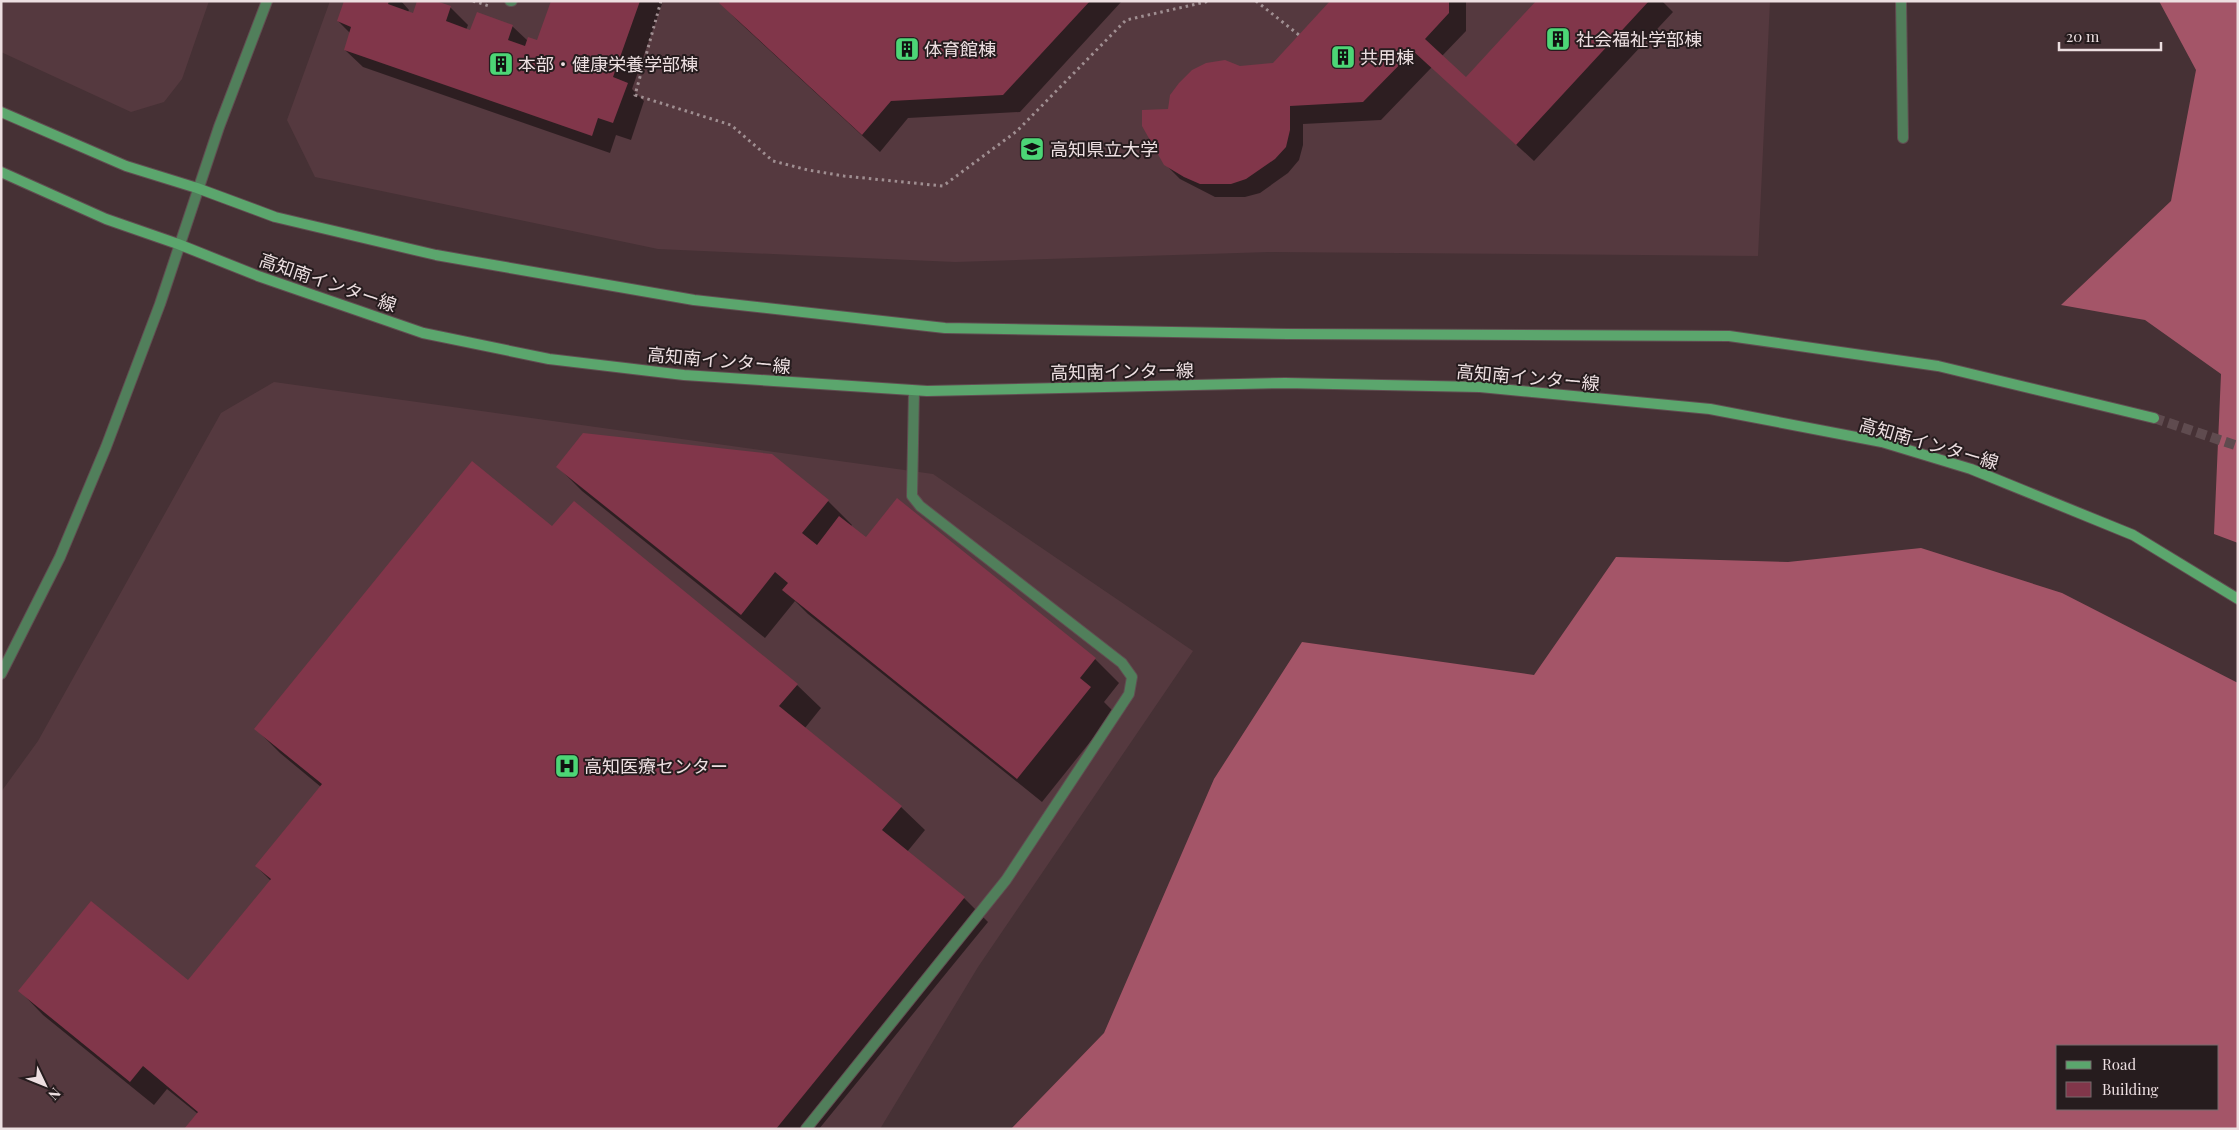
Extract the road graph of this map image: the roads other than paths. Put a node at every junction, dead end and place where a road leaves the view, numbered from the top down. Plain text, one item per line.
1 (267, 1) edge
2 (1901, 1) edge
3 (1, 112) edge
4 (1903, 138) dead end
5 (1, 172) edge
6 (197, 188) junction
7 (178, 244) junction
8 (914, 391) junction
9 (2154, 418) tunnel mouth
10 (2238, 599) edge
11 (1, 674) edge
12 (806, 1129) edge

1 - 6 street
2 - 4 street
3 - 6 main road, 高知南インター線
5 - 7 main road, 高知南インター線
6 - 7 street
6 - 9 main road, 高知南インター線
7 - 8 main road, 高知南インター線
7 - 11 street
8 - 10 main road, 高知南インター線
8 - 12 street

